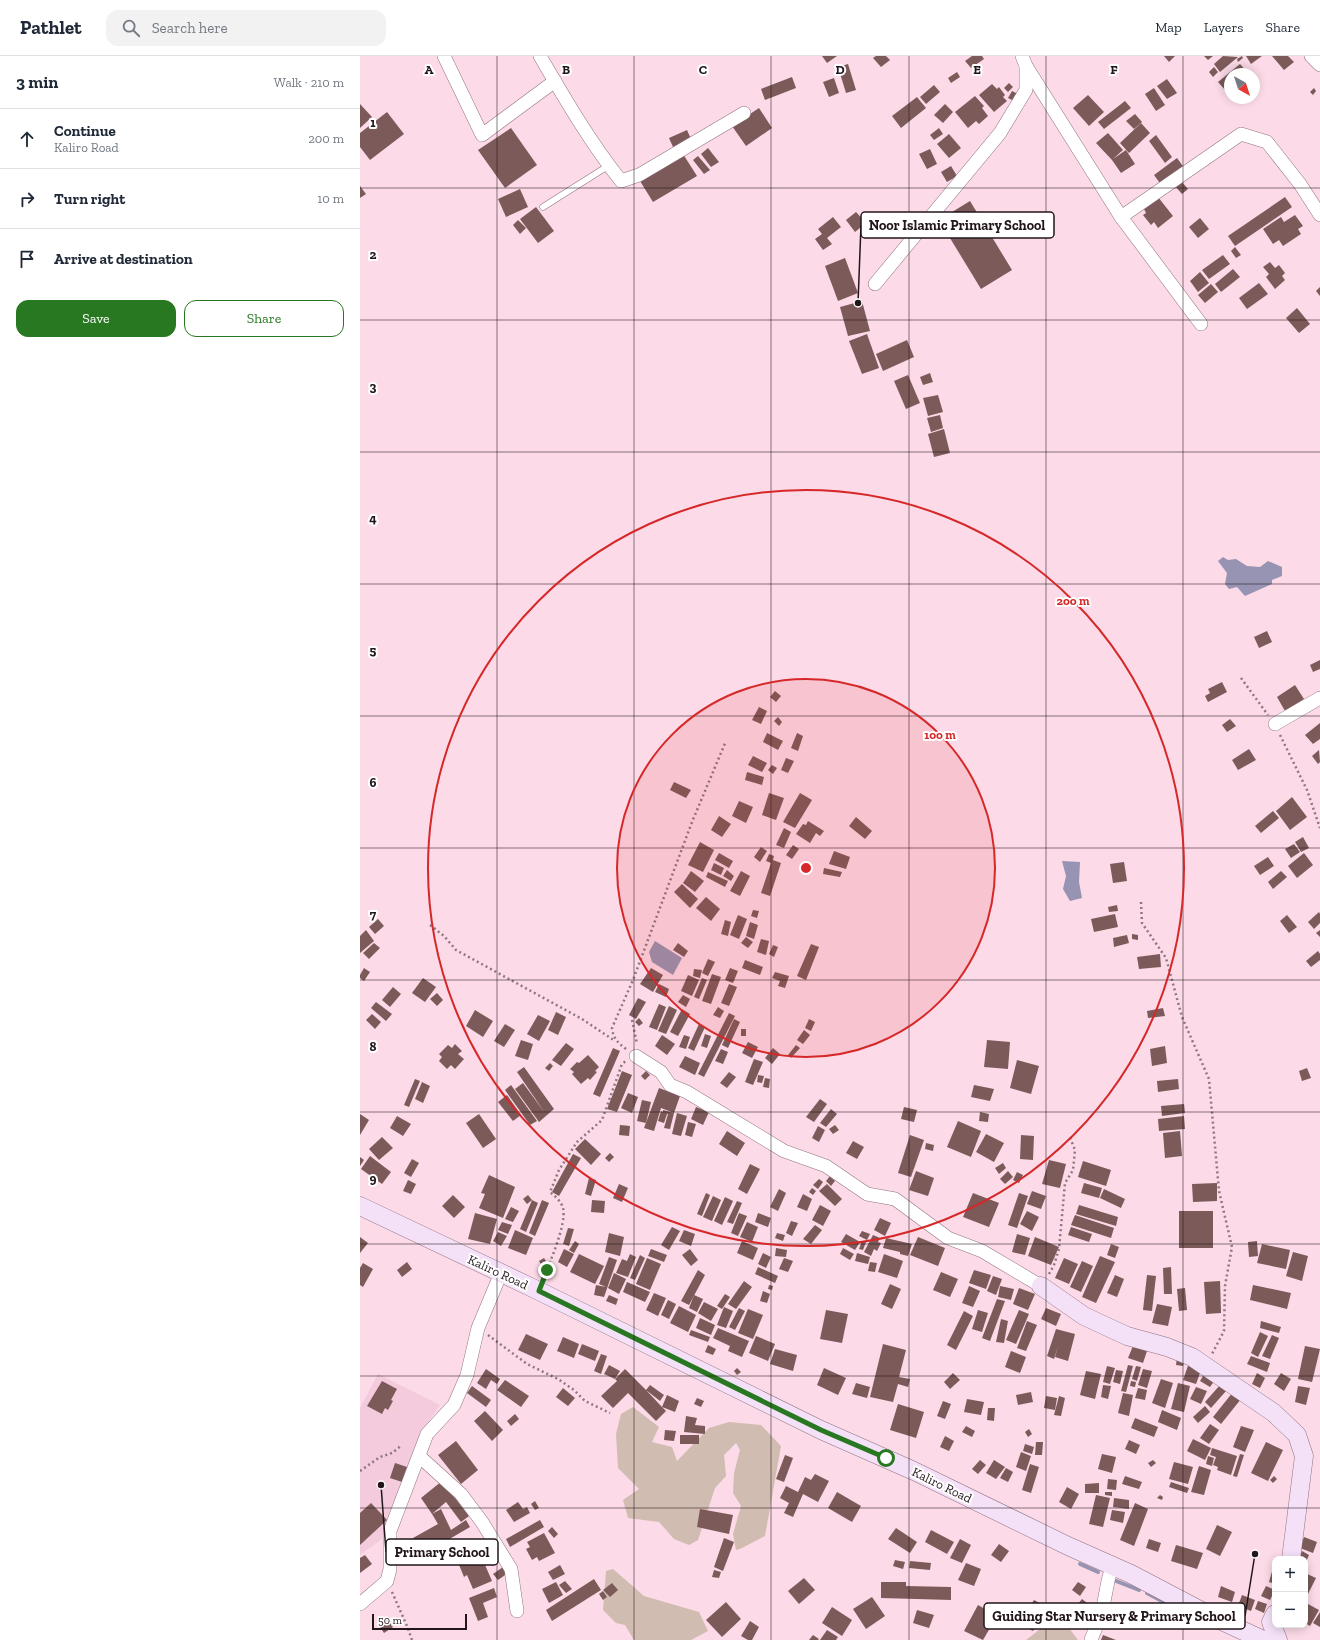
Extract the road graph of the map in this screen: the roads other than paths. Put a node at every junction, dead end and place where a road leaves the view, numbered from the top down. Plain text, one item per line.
1 (444, 56) edge
2 (540, 56) edge
3 (1311, 56) edge
4 (1024, 61) edge
5 (1320, 65) edge
6 (555, 81) junction
7 (744, 113) dead end
8 (608, 166) junction
9 (543, 207) dead end
10 (1320, 215) edge
11 (1121, 217) junction
12 (874, 284) dead end
13 (1201, 324) dead end
14 (1320, 698) edge
15 (1275, 724) road end
16 (636, 1056) road end
17 (360, 1206) edge
18 (501, 1273) junction
19 (1041, 1286) joint
20 (419, 1456) junction
21 (1291, 1556) edge
22 (1112, 1566) junction
23 (360, 1604) edge
24 (517, 1611) dead end
25 (1273, 1628) edge
26 (1091, 1640) edge
27 (1263, 1640) edge
28 (1278, 1640) edge

1 - 6 street
2 - 6 street
3 - 5 street
4 - 11 street
4 - 12 street
6 - 8 street
7 - 8 street
8 - 9 lane
10 - 11 street
11 - 13 street
14 - 15 street
16 - 19 street
17 - 18 main road, Kaliro Road
18 - 20 street
18 - 22 main road, Kaliro Road
19 - 21 main road
20 - 23 street
20 - 24 street
22 - 26 street
22 - 27 main road, Kaliro Road
25 - 28 main road

